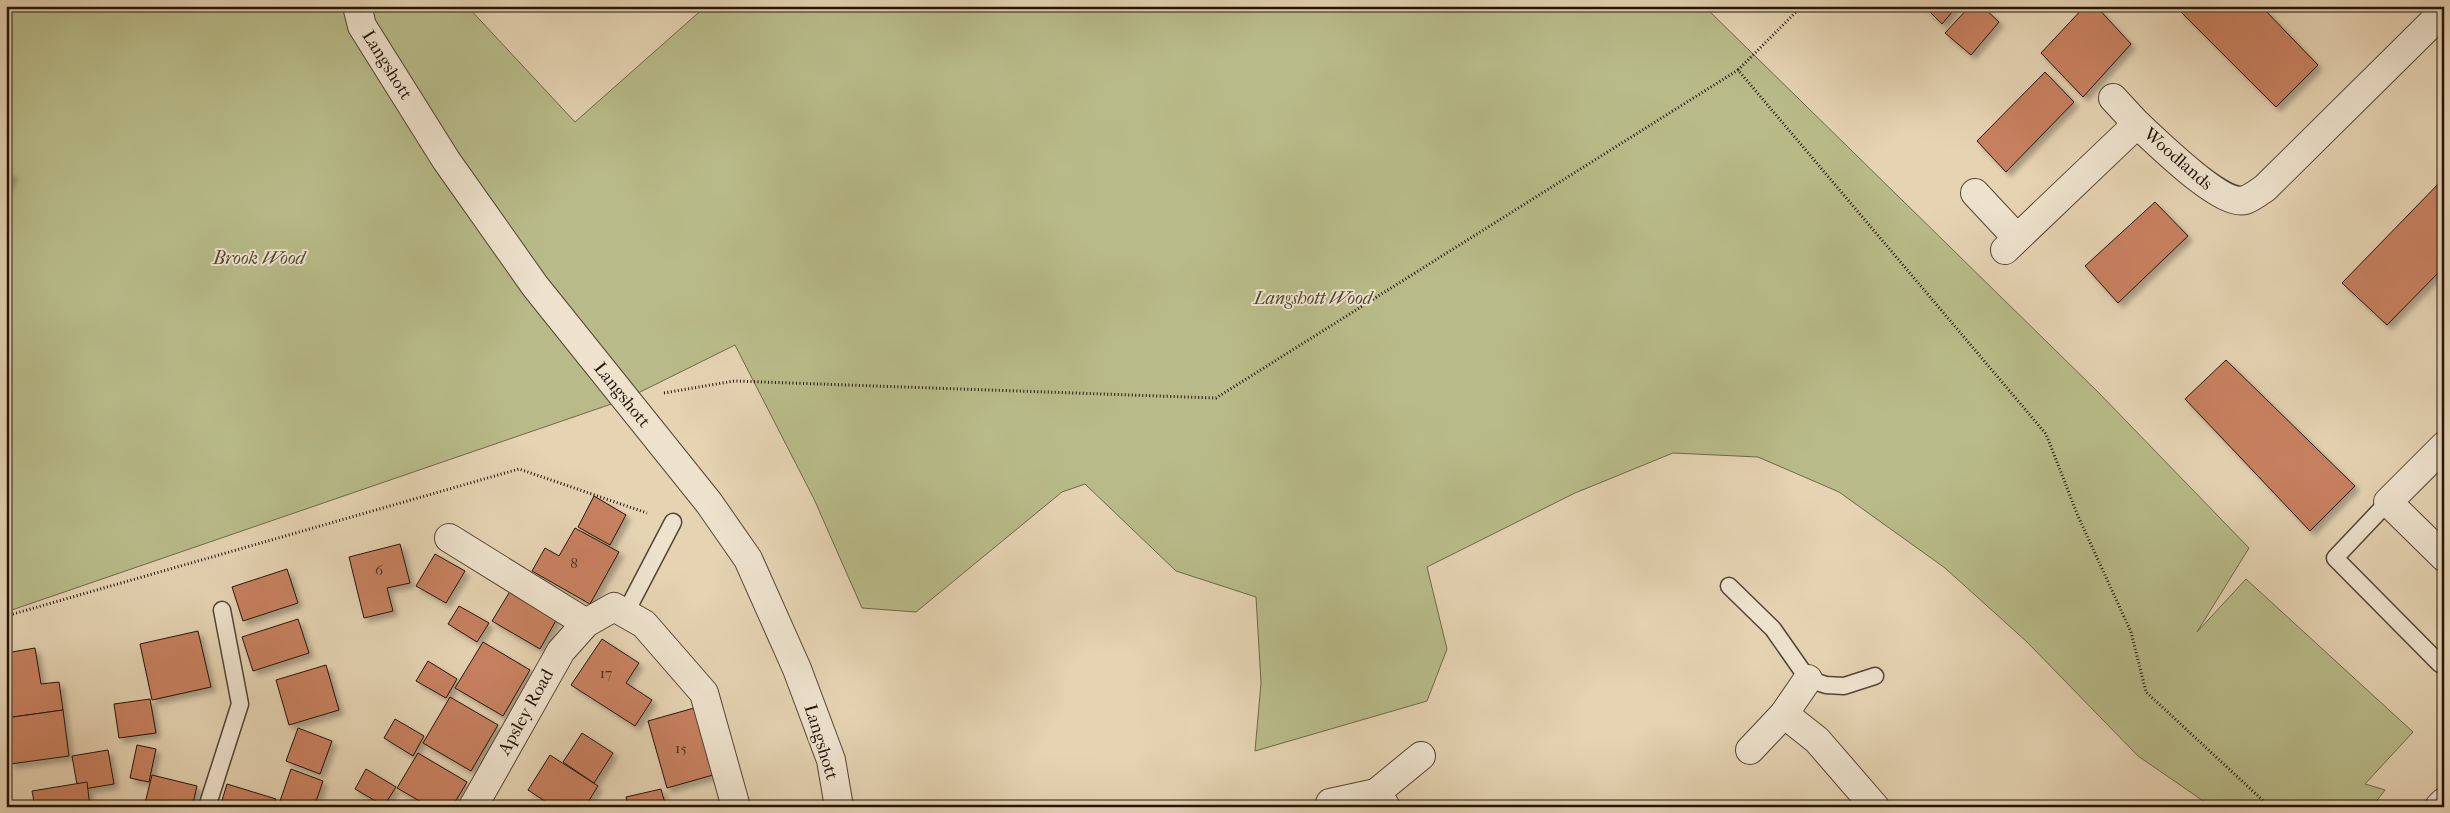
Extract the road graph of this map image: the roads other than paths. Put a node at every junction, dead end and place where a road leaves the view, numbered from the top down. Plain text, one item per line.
1 (357, 6) edge
2 (2441, 6) edge
3 (2444, 10) edge
4 (2114, 98) dead end
5 (2137, 124) junction
6 (1975, 193) dead end
7 (2444, 446) edge
8 (2388, 502) junction
9 (673, 522) road end
10 (450, 538) dead end
11 (2444, 557) edge
12 (1729, 586) dead end
13 (222, 610) dead end
14 (625, 614) junction
15 (586, 623) junction
16 (2444, 660) edge
17 (1876, 676) dead end
18 (1808, 679) junction
19 (1784, 714) junction
20 (1750, 750) dead end
21 (1421, 756) dead end
22 (1381, 800) edge
23 (2444, 802) edge
24 (1330, 803) dead end
25 (208, 807) edge
26 (473, 807) edge
27 (736, 807) edge
28 (839, 807) edge
29 (1875, 807) edge
30 (2439, 807) edge

1 - 28 street, Langshott
2 - 3 street
3 - 5 street, Woodlands
4 - 5 street
5 - 6 street, Woodlands
7 - 8 street
8 - 11 street
8 - 16 lane
9 - 14 lane
10 - 15 street
12 - 18 lane
13 - 25 lane
14 - 15 street, Apsley Road
14 - 27 street, Apsley Road
15 - 26 street, Apsley Road
17 - 18 lane
18 - 19 street
19 - 20 street
19 - 29 street
21 - 22 street
22 - 24 street
23 - 30 street

